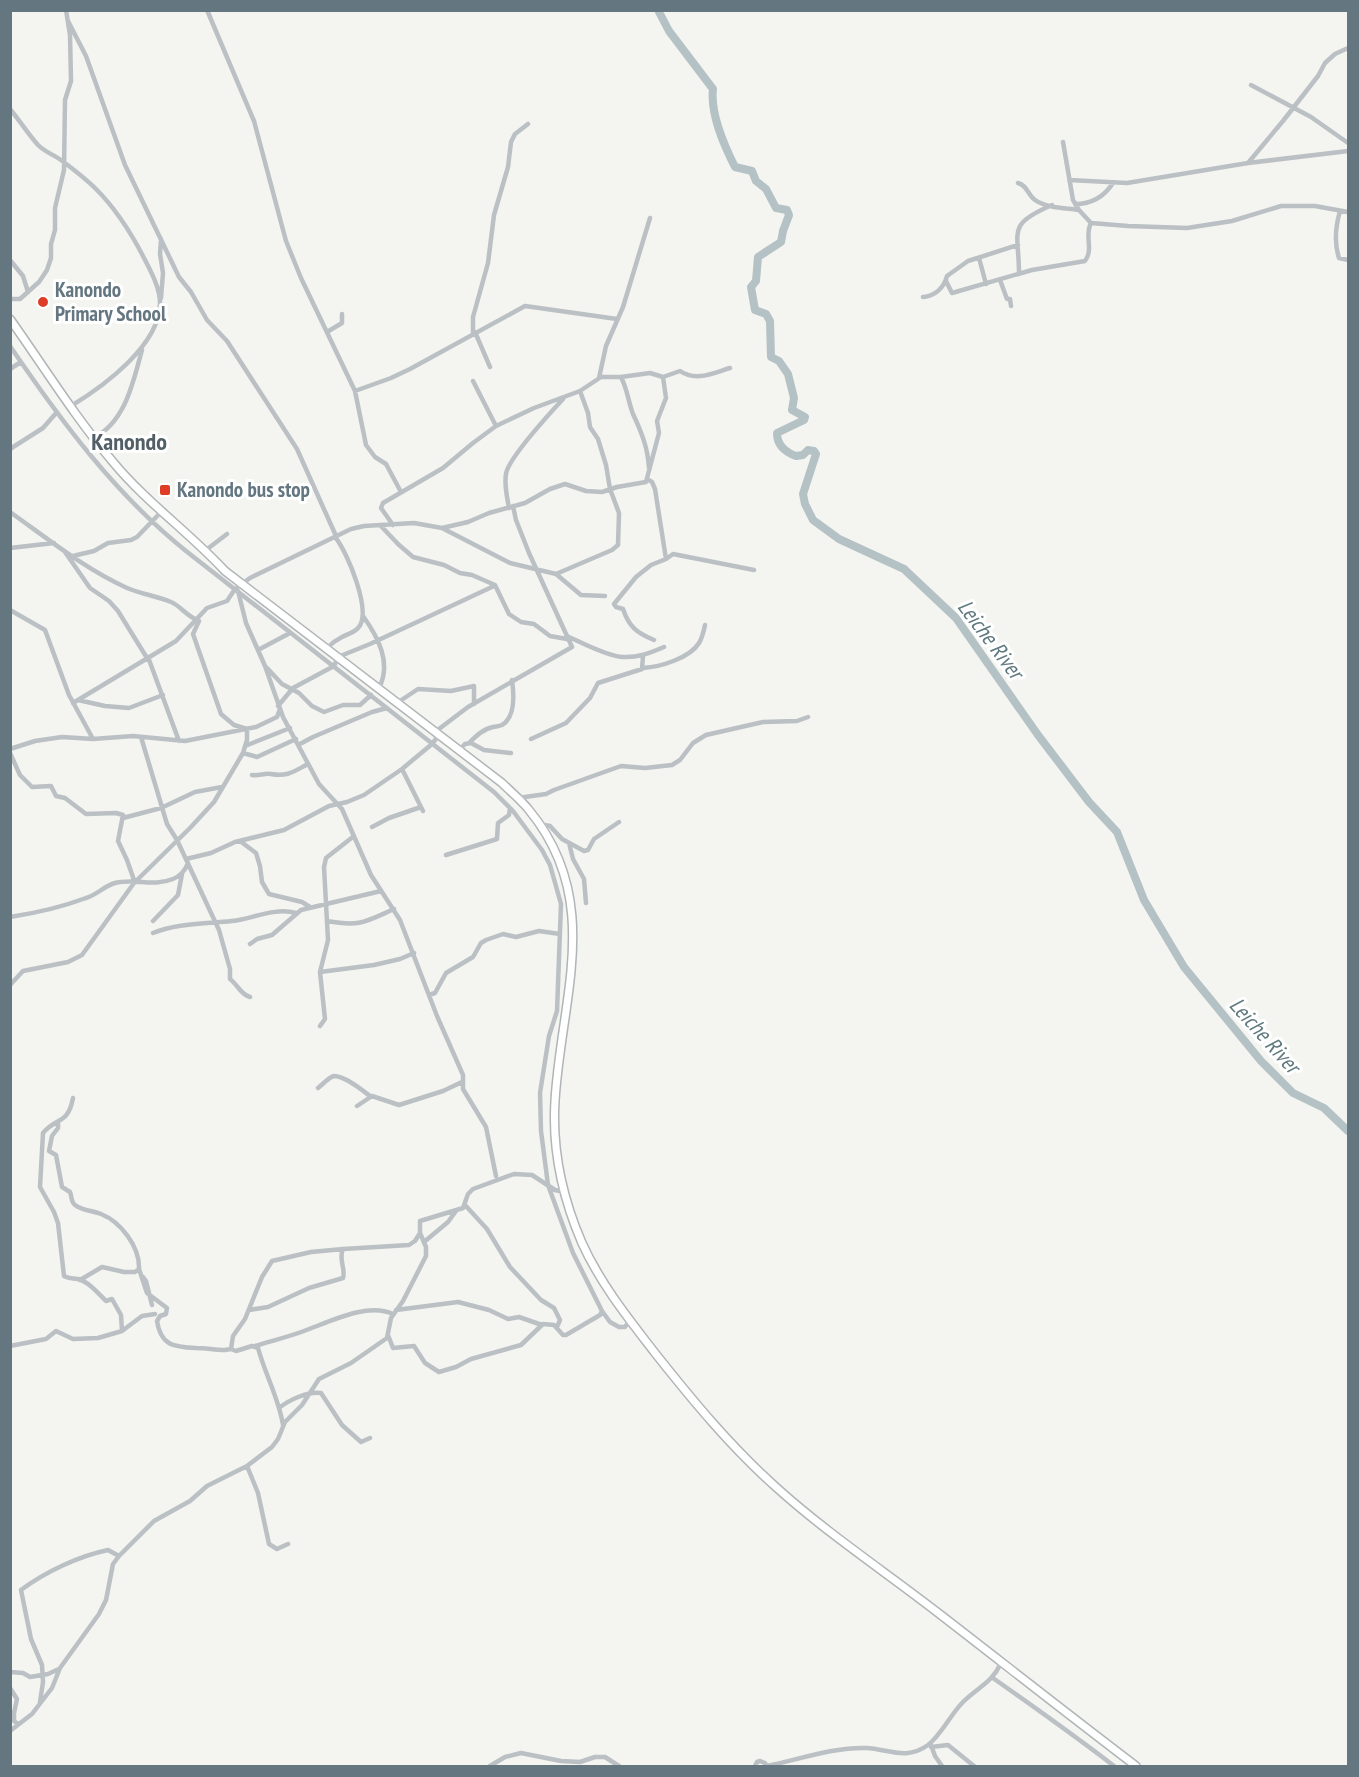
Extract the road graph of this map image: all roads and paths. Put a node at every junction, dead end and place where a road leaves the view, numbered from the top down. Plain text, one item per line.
1 (66, 10) edge
2 (207, 10) edge
3 (68, 21) junction
4 (1348, 48) edge
5 (1251, 85) dead end
6 (1294, 108) junction
7 (10, 109) edge
8 (528, 124) dead end
9 (1064, 142) dead end
10 (1348, 143) edge
11 (1348, 151) edge
12 (63, 162) junction
13 (1248, 163) junction
14 (1069, 180) junction
15 (1018, 183) dead end
16 (1113, 183) junction
17 (1075, 204) junction
18 (1052, 205) junction
19 (1079, 210) junction
20 (1340, 211) junction
21 (1348, 212) edge
22 (650, 218) dead end
23 (1092, 222) junction
24 (161, 239) junction
25 (1018, 244) junction
26 (979, 258) junction
27 (10, 260) edge
28 (1348, 260) edge
29 (1019, 274) junction
30 (22, 276) junction
31 (1000, 280) junction
32 (946, 281) junction
33 (39, 282) junction
34 (986, 284) junction
35 (28, 292) junction
36 (923, 297) dead end
37 (10, 300) edge
38 (160, 300) junction
39 (1011, 306) dead end
40 (342, 314) dead end
41 (10, 319) edge
42 (617, 319) junction
43 (327, 332) junction
44 (474, 333) junction
45 (10, 346) edge
46 (143, 348) junction
47 (21, 362) junction
48 (490, 367) dead end
49 (730, 368) dead end
50 (10, 369) edge
51 (663, 376) junction
52 (599, 378) junction
53 (621, 378) junction
54 (473, 381) dead end
55 (355, 391) junction
56 (580, 391) junction
57 (565, 397) junction
58 (71, 406) junction
59 (57, 412) junction
60 (84, 424) junction
61 (496, 426) junction
62 (72, 433) junction
63 (94, 438) junction
64 (10, 449) edge
65 (650, 471) junction
66 (647, 479) junction
67 (610, 489) junction
68 (401, 492) junction
69 (511, 507) junction
70 (162, 511) junction
71 (10, 512) edge
72 (151, 522) junction
73 (380, 525) junction
74 (393, 525) junction
75 (442, 528) junction
76 (227, 534) dead end
77 (336, 537) junction
78 (54, 543) junction
79 (10, 548) edge
80 (63, 549) junction
81 (206, 550) junction
82 (73, 556) junction
83 (666, 560) junction
84 (537, 569) junction
85 (754, 570) dead end
86 (556, 574) junction
87 (495, 585) junction
88 (239, 588) junction
89 (605, 597) dead end
90 (10, 610) edge
91 (363, 615) junction
92 (199, 619) junction
93 (705, 624) dead end
94 (290, 633) junction
95 (569, 637) junction
96 (654, 640) dead end
97 (378, 641) junction
98 (664, 647) dead end
99 (327, 648) junction
100 (258, 650) junction
101 (643, 656) junction
102 (147, 657) junction
103 (338, 657) junction
104 (265, 666) junction
105 (334, 666) junction
106 (643, 668) junction
107 (512, 680) junction
108 (379, 688) junction
109 (290, 690) junction
110 (163, 695) junction
111 (371, 695) junction
112 (76, 702) junction
113 (397, 703) junction
114 (474, 704) junction
115 (279, 707) junction
116 (387, 708) junction
117 (808, 717) dead end
118 (290, 728) junction
119 (247, 729) junction
120 (437, 733) junction
121 (141, 736) junction
122 (296, 739) junction
123 (531, 739) dead end
124 (93, 740) junction
125 (179, 741) junction
126 (469, 743) junction
127 (432, 744) junction
128 (298, 745) junction
129 (245, 746) junction
130 (10, 748) edge
131 (459, 750) junction
132 (10, 753) edge
133 (243, 753) junction
134 (511, 753) dead end
135 (308, 764) junction
136 (402, 769) junction
137 (252, 775) dead end
138 (224, 786) junction
139 (518, 798) junction
140 (339, 804) junction
141 (161, 808) junction
142 (510, 808) junction
143 (123, 818) junction
144 (619, 822) dead end
145 (539, 824) junction
146 (372, 827) dead end
147 (354, 836) junction
148 (177, 840) junction
149 (240, 841) junction
150 (569, 843) junction
151 (446, 855) dead end
152 (187, 861) junction
153 (182, 874) junction
154 (135, 880) junction
155 (381, 891) junction
156 (586, 903) dead end
157 (325, 904) junction
158 (310, 907) junction
159 (394, 909) junction
160 (296, 913) junction
161 (10, 917) edge
162 (153, 921) dead end
163 (327, 921) junction
164 (216, 922) junction
165 (153, 933) dead end
166 (560, 934) junction
167 (250, 944) dead end
168 (414, 953) junction
169 (321, 972) junction
170 (10, 985) edge
171 (429, 995) junction
172 (250, 997) dead end
173 (320, 1026) dead end
174 (462, 1082) junction
175 (318, 1088) dead end
176 (370, 1096) junction
177 (73, 1098) dead end
178 (357, 1107) dead end
179 (58, 1123) junction
180 (496, 1176) junction
181 (501, 1178) junction
182 (483, 1185) junction
183 (548, 1185) junction
184 (564, 1192) junction
185 (465, 1205) junction
186 (457, 1210) junction
187 (420, 1233) junction
188 (424, 1242) junction
189 (343, 1249) junction
190 (137, 1270) junction
191 (142, 1276) junction
192 (80, 1280) junction
193 (147, 1293) junction
194 (151, 1298) junction
195 (152, 1305) junction
196 (249, 1310) junction
197 (602, 1311) junction
198 (395, 1312) junction
199 (155, 1314) junction
200 (630, 1320) junction
201 (157, 1321) junction
202 (542, 1324) junction
203 (557, 1327) junction
204 (122, 1330) junction
205 (388, 1335) junction
206 (10, 1346) edge
207 (255, 1346) junction
208 (231, 1349) junction
209 (310, 1394) junction
210 (279, 1408) junction
211 (283, 1425) junction
212 (370, 1438) dead end
213 (247, 1466) junction
214 (288, 1544) dead end
215 (119, 1556) junction
216 (1001, 1663) junction
217 (60, 1668) junction
218 (10, 1672) edge
219 (42, 1675) junction
220 (993, 1678) junction
221 (10, 1688) edge
222 (40, 1702) junction
223 (14, 1722) edge
224 (10, 1731) edge
225 (931, 1745) junction
226 (766, 1766) edge
227 (490, 1767) edge
228 (619, 1767) edge
229 (755, 1767) edge
230 (942, 1767) edge
231 (974, 1767) edge
232 (1114, 1767) edge
233 (1136, 1767) edge

1 - 3 street
2 - 43 street
3 - 12 street
3 - 24 street
4 - 6 street
5 - 6 street
6 - 10 street
6 - 13 street
7 - 12 street
8 - 44 street
9 - 14 street
11 - 13 street
12 - 33 street
12 - 38 street
13 - 16 street
14 - 16 street
14 - 17 street
15 - 18 street
16 - 17 street
17 - 19 street
18 - 19 street
18 - 25 street
19 - 23 street
20 - 21 street
20 - 23 street
20 - 28 street
22 - 42 street
23 - 29 street
24 - 38 street
24 - 77 street
25 - 26 street
25 - 29 street
26 - 32 street
26 - 34 street
27 - 30 street
29 - 31 street
30 - 33 street
30 - 35 street
31 - 34 street
31 - 39 street
32 - 34 street
32 - 36 street
33 - 35 street
35 - 37 street
38 - 46 street
40 - 43 street
41 - 58 highway
42 - 44 street
42 - 52 street
43 - 55 street
44 - 48 street
44 - 55 street
45 - 47 street
46 - 58 street
46 - 63 street
47 - 50 street
47 - 59 street
49 - 51 street
51 - 53 street
51 - 65 street
52 - 53 street
52 - 56 street
53 - 65 street
54 - 61 street
55 - 68 street
56 - 57 street
56 - 67 street
57 - 61 street
57 - 69 street
58 - 60 highway
59 - 62 street
59 - 64 street
60 - 62 street
60 - 63 highway
61 - 68 street
62 - 72 street
63 - 70 highway
65 - 66 street
66 - 67 street
66 - 83 street
67 - 69 street
67 - 86 street
68 - 74 street
69 - 75 street
69 - 84 street
70 - 72 street
70 - 81 highway
71 - 78 street
72 - 82 street
72 - 88 street
73 - 74 street
73 - 77 street
73 - 87 street
74 - 75 street
75 - 84 street
76 - 81 street
77 - 88 street
77 - 91 street
78 - 79 street
78 - 80 street
80 - 82 street
80 - 102 street
81 - 88 highway
82 - 92 street
83 - 85 street
83 - 96 street
84 - 86 street
84 - 95 street
86 - 89 street
87 - 95 street
87 - 97 street
88 - 92 street
88 - 94 street
88 - 99 highway
88 - 100 street
90 - 112 street
91 - 97 street
91 - 99 street
92 - 102 street
92 - 119 street
93 - 106 street
94 - 100 street
94 - 105 street
95 - 101 street
95 - 107 street
97 - 103 street
97 - 108 street
98 - 101 street
99 - 103 highway
100 - 104 street
101 - 106 street
102 - 110 street
102 - 112 street
103 - 105 street
103 - 108 highway
104 - 109 street
104 - 115 street
105 - 109 street
105 - 111 street
106 - 123 street
107 - 114 street
107 - 126 street
108 - 113 highway
109 - 111 street
109 - 115 street
110 - 112 street
110 - 125 street
111 - 116 street
112 - 124 street
113 - 114 street
113 - 120 highway
114 - 120 street
115 - 118 street
115 - 119 street
116 - 127 street
116 - 128 street
117 - 139 street
118 - 122 street
118 - 129 street
119 - 125 street
119 - 129 street
120 - 127 street
120 - 131 highway
121 - 124 street
121 - 125 street
121 - 141 street
122 - 128 street
122 - 133 street
124 - 130 street
126 - 131 street
126 - 134 street
127 - 136 street
127 - 142 street
128 - 135 street
129 - 133 street
131 - 139 highway
132 - 143 street
133 - 138 street
135 - 137 street
135 - 140 street
136 - 140 street
136 - 146 street
138 - 141 street
138 - 148 street
139 - 145 highway
140 - 147 street
140 - 149 street
141 - 143 street
141 - 148 street
142 - 151 street
142 - 166 street
143 - 154 street
144 - 150 street
145 - 150 street
145 - 184 highway
147 - 155 street
147 - 157 street
148 - 152 street
148 - 154 street
149 - 152 street
149 - 158 street
150 - 156 street
152 - 153 street
152 - 164 street
153 - 154 street
153 - 162 street
154 - 161 street
154 - 170 street
155 - 157 street
155 - 159 street
157 - 158 street
157 - 163 street
158 - 160 street
159 - 163 street
159 - 168 street
160 - 164 street
160 - 167 street
163 - 169 street
164 - 165 street
164 - 172 street
166 - 171 street
166 - 183 street
168 - 169 street
168 - 171 street
169 - 173 street
171 - 174 street
174 - 176 street
174 - 180 street
175 - 176 street
176 - 178 street
177 - 179 street
179 - 190 street
179 - 192 street
180 - 181 street
180 - 182 street
181 - 182 street
181 - 183 street
182 - 185 street
183 - 184 street
183 - 197 street
184 - 200 highway
185 - 186 street
185 - 203 street
186 - 187 street
186 - 188 street
187 - 188 street
187 - 189 street
188 - 198 street
189 - 196 street
189 - 196 street
190 - 191 street
190 - 192 street
191 - 193 street
191 - 194 street
192 - 204 street
193 - 194 street
193 - 195 street
194 - 195 street
194 - 201 street
195 - 199 street
196 - 208 street
197 - 200 street
197 - 203 street
198 - 202 street
198 - 205 street
198 - 207 street
199 - 201 street
199 - 204 street
200 - 216 highway
201 - 208 street
202 - 203 street
202 - 205 street
204 - 206 street
205 - 209 street
207 - 208 street
207 - 210 street
209 - 210 street
209 - 211 street
209 - 212 street
210 - 211 street
211 - 213 street
213 - 214 street
213 - 215 street
215 - 217 street
215 - 219 street
216 - 220 street
216 - 233 highway
217 - 219 street
217 - 222 street
218 - 219 street
219 - 222 street
220 - 225 street
220 - 232 street
221 - 223 street
222 - 223 street
223 - 224 street
225 - 226 street
225 - 230 street
225 - 231 street
226 - 229 street
227 - 228 street

